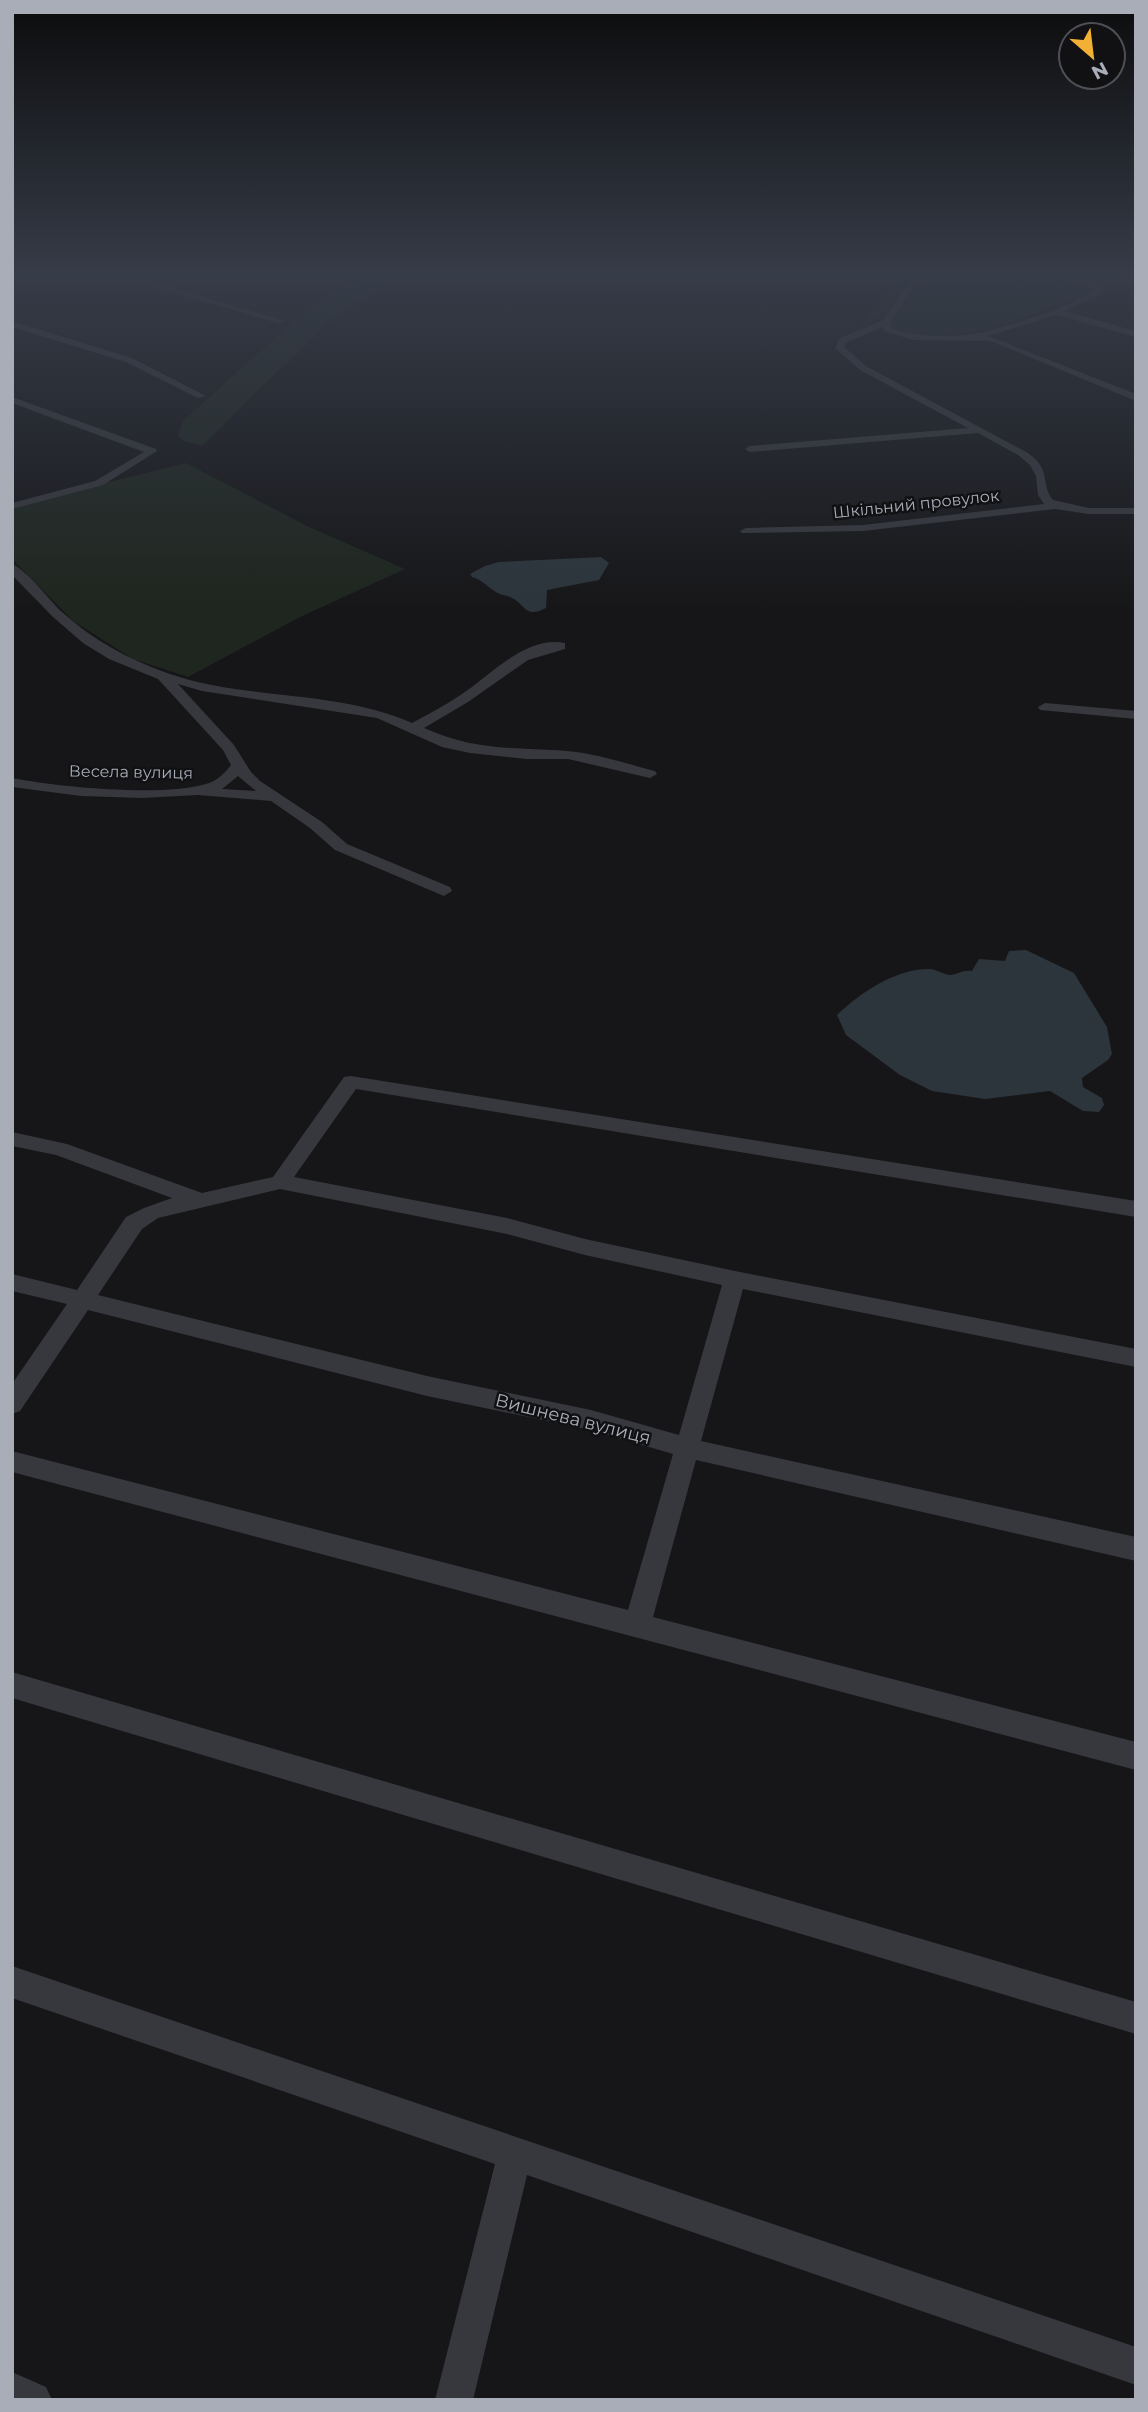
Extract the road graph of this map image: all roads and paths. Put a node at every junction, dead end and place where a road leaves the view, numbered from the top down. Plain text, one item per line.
1 (180, 386) edge
2 (897, 386) edge
3 (1106, 386) edge
4 (201, 396) dead end
5 (1136, 398) edge
6 (12, 400) edge
7 (982, 430) junction
8 (750, 449) dead end
9 (12, 506) edge
10 (1055, 506) junction
11 (1135, 514) edge
12 (746, 531) dead end
13 (12, 568) edge
14 (560, 646) dead end
15 (163, 676) junction
16 (1045, 707) dead end
17 (1136, 715) edge
18 (414, 728) junction
19 (239, 765) junction
20 (650, 774) dead end
21 (12, 782) edge
22 (196, 792) junction
23 (275, 798) junction
24 (444, 891) dead end
25 (12, 1139) edge
26 (279, 1182) junction
27 (199, 1200) junction
28 (1136, 1209) edge
29 (735, 1279) junction
30 (12, 1282) edge
31 (83, 1298) junction
32 (1136, 1358) edge
33 (12, 1404) edge
34 (688, 1448) junction
35 (12, 1461) edge
36 (1136, 1549) edge
37 (636, 1626) junction
38 (12, 1685) edge
39 (1136, 1756) edge
40 (12, 1982) edge
41 (1136, 2018) edge
42 (515, 2154) junction
43 (1136, 2366) edge
44 (12, 2391) edge
45 (33, 2400) edge
46 (454, 2400) edge

1 - 4 street
2 - 7 street
3 - 5 street
6 - 9 street
7 - 8 street
7 - 10 street
10 - 11 street, Шкільний провулок
10 - 12 street, Шкільний провулок
13 - 15 street
14 - 18 street
15 - 18 street
15 - 19 street
16 - 17 street
18 - 20 street
19 - 22 street, Весела вулиця
19 - 23 street
21 - 22 street, Весела вулиця
22 - 23 street
23 - 24 street
25 - 27 street
26 - 27 street
26 - 28 street
26 - 29 street
27 - 31 street
29 - 32 street
29 - 34 street
30 - 31 street, Вишнева вулиця
31 - 33 street
31 - 34 street, Вишнева вулиця
34 - 36 street, Вишнева вулиця
34 - 37 street
35 - 37 street
37 - 39 street
38 - 41 street
40 - 42 street
42 - 43 street
42 - 46 street
44 - 45 street

